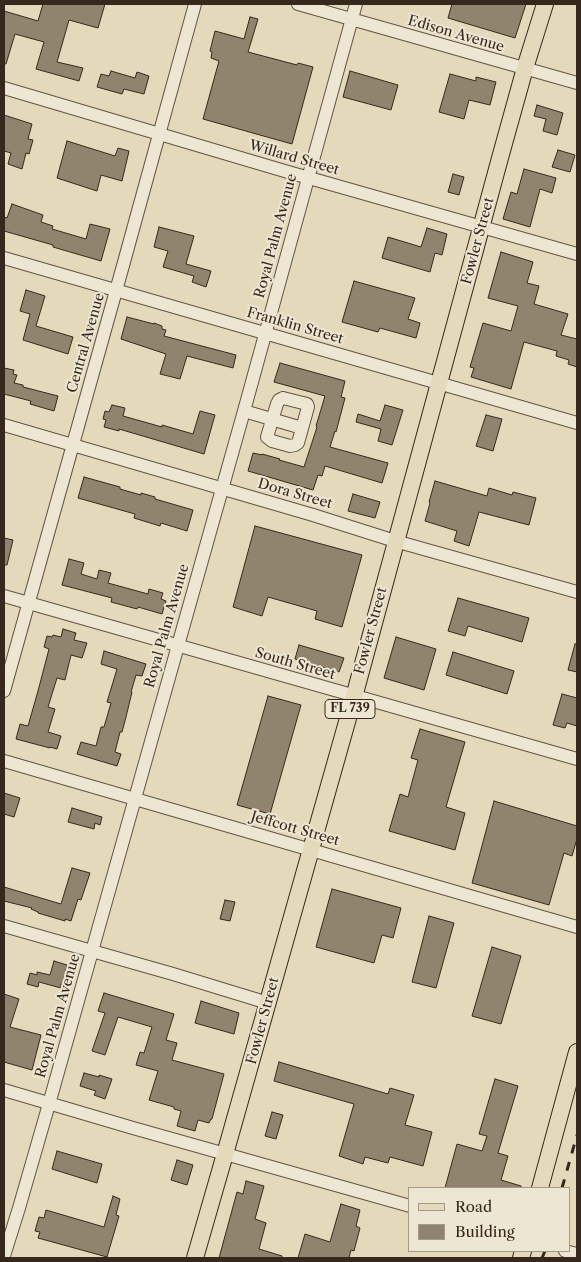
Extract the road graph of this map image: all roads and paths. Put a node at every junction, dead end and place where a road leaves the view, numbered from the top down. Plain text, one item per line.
1 (195, 4) edge
2 (298, 4) edge
3 (356, 4) edge
4 (545, 4) edge
5 (352, 19) junction
6 (525, 68) junction
7 (577, 83) edge
8 (4, 88) edge
9 (159, 134) junction
10 (308, 177) junction
11 (482, 226) junction
12 (577, 254) edge
13 (4, 258) edge
14 (116, 290) junction
15 (265, 332) junction
16 (440, 383) junction
17 (244, 411) junction
18 (272, 420) junction
19 (577, 422) edge
20 (4, 425) edge
21 (302, 428) junction
22 (72, 444) junction
23 (221, 489) junction
24 (395, 541) junction
25 (577, 592) edge
26 (4, 596) edge
27 (28, 604) junction
28 (177, 646) junction
29 (4, 690) edge
30 (354, 697) junction
31 (577, 759) edge
32 (4, 761) edge
33 (135, 800) junction
34 (311, 849) junction
35 (4, 926) edge
36 (577, 927) edge
37 (92, 951) junction
38 (268, 1003) junction
39 (577, 1052) edge
40 (4, 1090) edge
41 (49, 1104) junction
42 (226, 1154) junction
43 (540, 1187) edge
44 (408, 1205) edge
45 (4, 1255) edge
46 (14, 1258) edge
47 (195, 1258) edge

1 - 9 street, Central Avenue
2 - 5 street, Edison Avenue
3 - 5 street, Royal Palm Avenue
4 - 6 main road, Fowler Street / FL 739
5 - 6 street, Edison Avenue
5 - 10 street, Royal Palm Avenue
6 - 7 street, Edison Avenue
6 - 11 main road, Fowler Street / FL 739
8 - 9 street, Willard Street
9 - 10 street, Willard Street
9 - 14 street, Central Avenue
10 - 11 street, Willard Street
10 - 15 street, Royal Palm Avenue
11 - 12 street, Willard Street
11 - 16 main road, Fowler Street / FL 739
13 - 14 street, Franklin Street
14 - 15 street, Franklin Street
14 - 22 street, Central Avenue
15 - 16 street, Franklin Street
15 - 17 street, Royal Palm Avenue
16 - 19 street, Franklin Street
16 - 24 main road, Fowler Street / FL 739
17 - 18 street
17 - 23 street, Royal Palm Avenue
18 - 21 street
18 - 21 street
18 - 21 street
20 - 22 street, Dora Street
22 - 23 street, Dora Street
22 - 27 street, Central Avenue
23 - 24 street, Dora Street
23 - 28 street, Royal Palm Avenue
24 - 25 street, Dora Street
24 - 30 main road, Fowler Street / FL 739
26 - 27 street, South Street
27 - 28 street, South Street
27 - 29 street, Central Avenue
28 - 30 street, South Street
28 - 33 street, Royal Palm Avenue
30 - 31 street, South Street
30 - 34 main road, Fowler Street / FL 739
32 - 33 street, Jeffcott Street
33 - 34 street, Jeffcott Street
33 - 37 street, Royal Palm Avenue
34 - 36 street, Jeffcott Street
34 - 38 main road, Fowler Street / FL 739
35 - 37 street
37 - 38 street
37 - 41 street, Royal Palm Avenue
38 - 42 main road, Fowler Street / FL 739
39 - 43 main road
40 - 41 street
41 - 42 street
41 - 45 street, Royal Palm Avenue
42 - 44 street
42 - 47 main road, Fowler Street / FL 739
45 - 46 street

